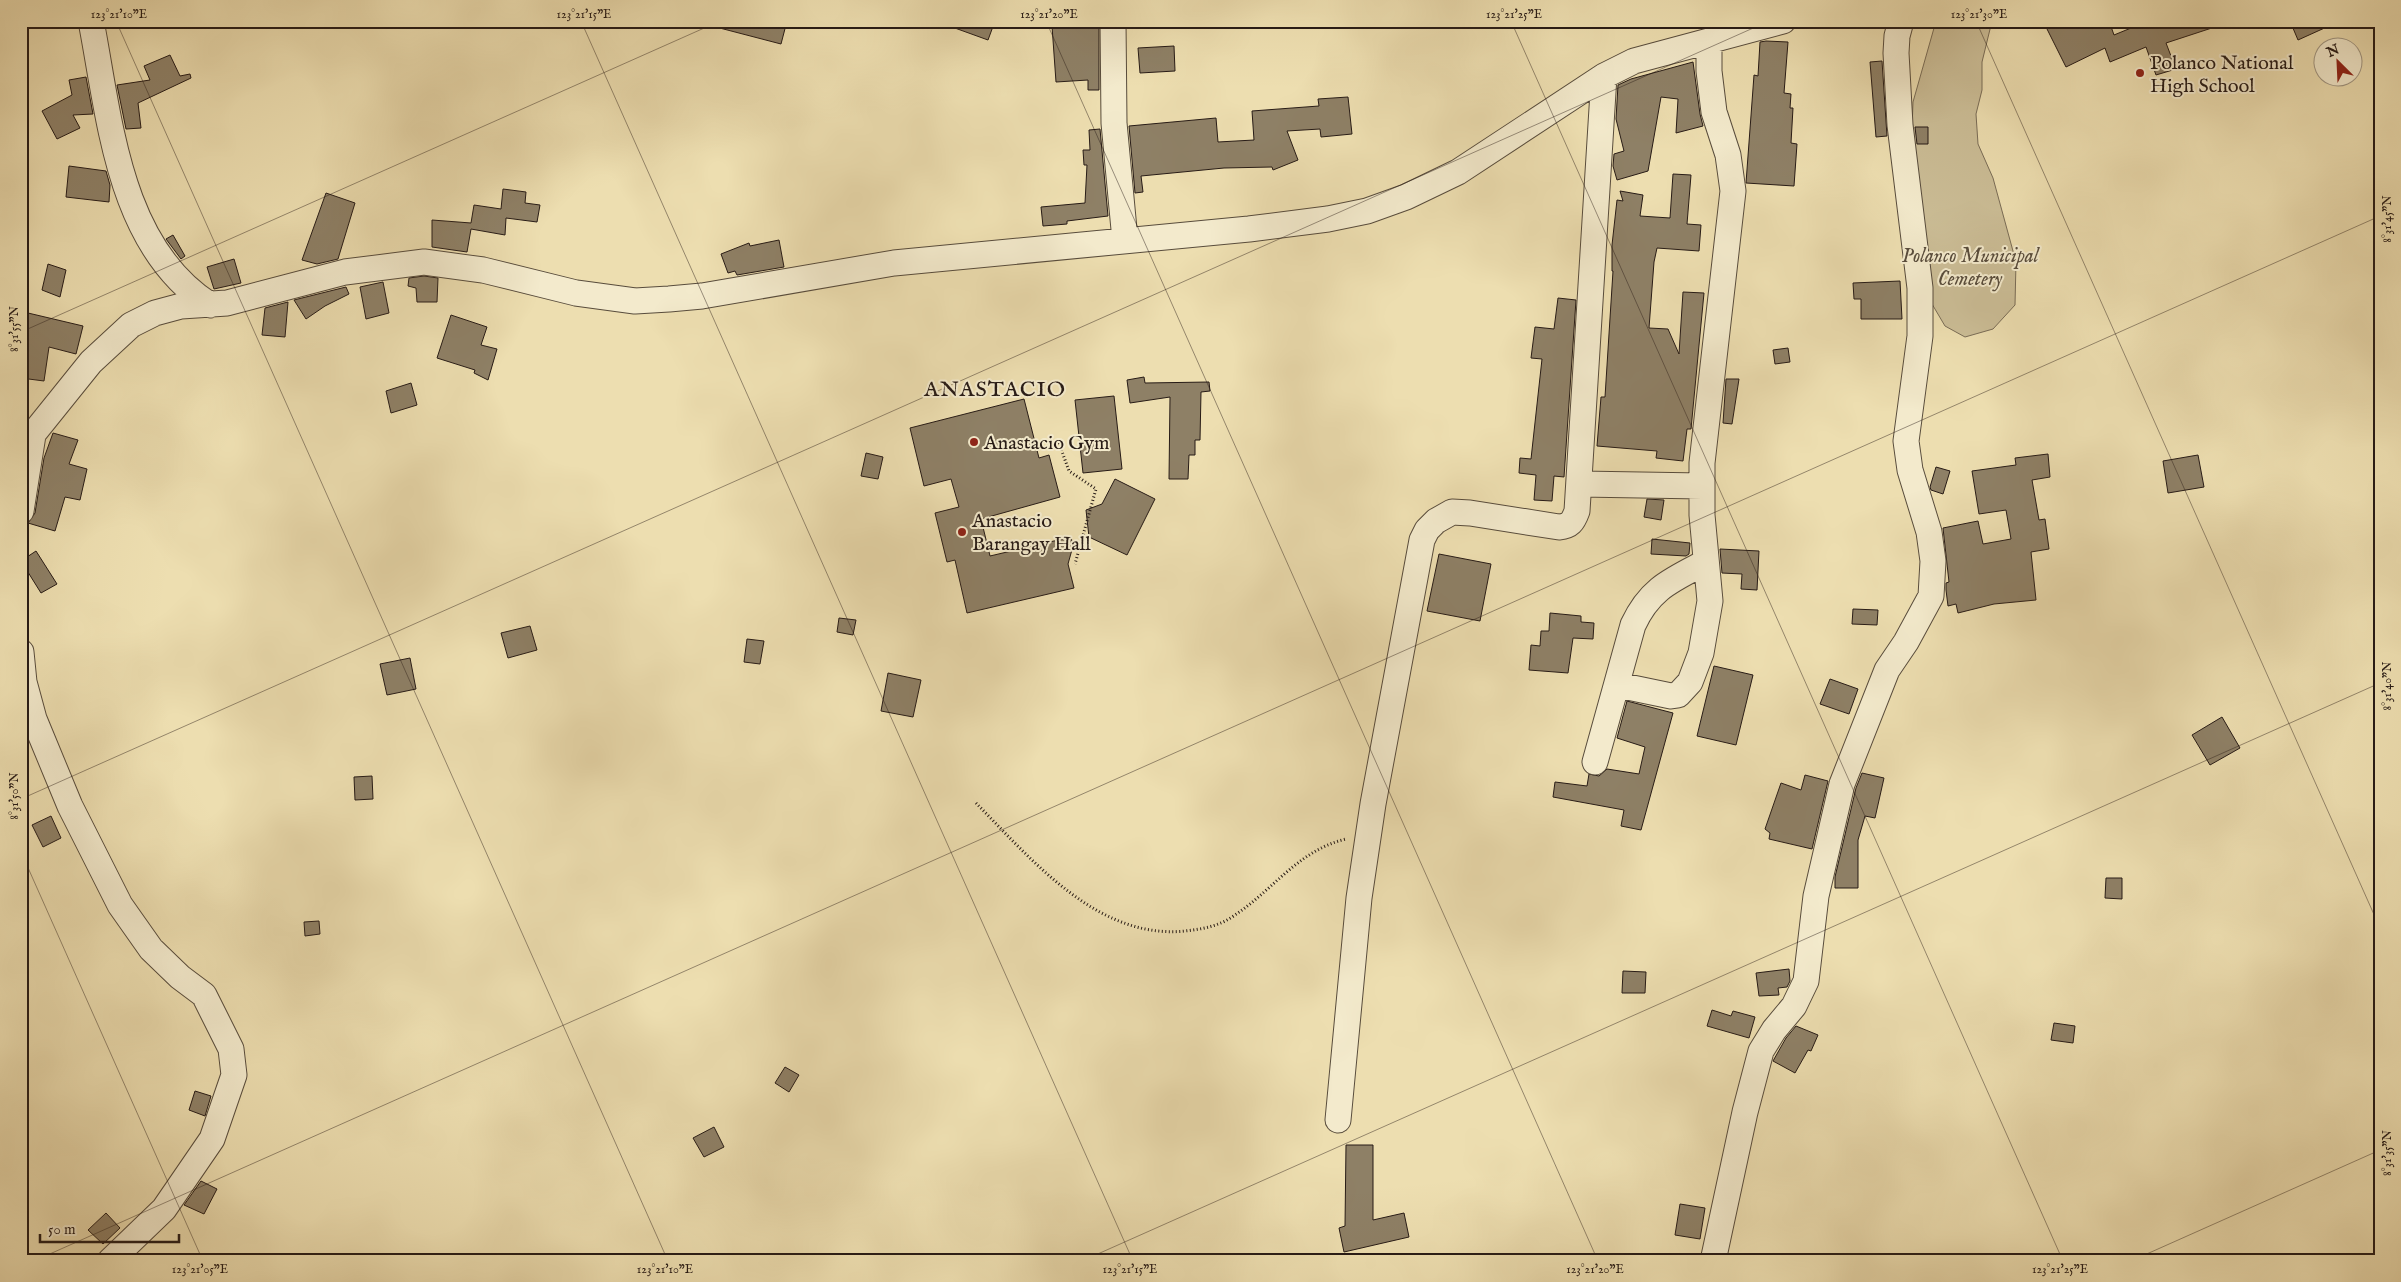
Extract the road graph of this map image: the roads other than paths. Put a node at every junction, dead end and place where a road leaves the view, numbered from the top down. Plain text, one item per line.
1 (91, 21) edge
2 (1113, 21) edge
3 (1783, 21) edge
4 (1901, 21) edge
5 (1709, 41) junction
6 (1604, 76) junction
7 (1125, 240) junction
8 (210, 305) junction
9 (27, 442) edge
10 (1580, 484) junction
11 (1702, 486) junction
12 (21, 511) edge
13 (1706, 562) junction
14 (21, 652) edge
15 (1618, 685) junction
16 (1595, 762) dead end
17 (1338, 1120) dead end
18 (110, 1261) edge
19 (1713, 1261) edge

1 - 8 street
2 - 7 street
3 - 5 street
4 - 19 street
5 - 6 street
5 - 11 street
6 - 7 street
6 - 10 street
7 - 8 street
8 - 9 street
9 - 12 street
10 - 11 street
10 - 17 street
11 - 13 street
13 - 15 street
13 - 15 street
14 - 18 street
15 - 16 street

